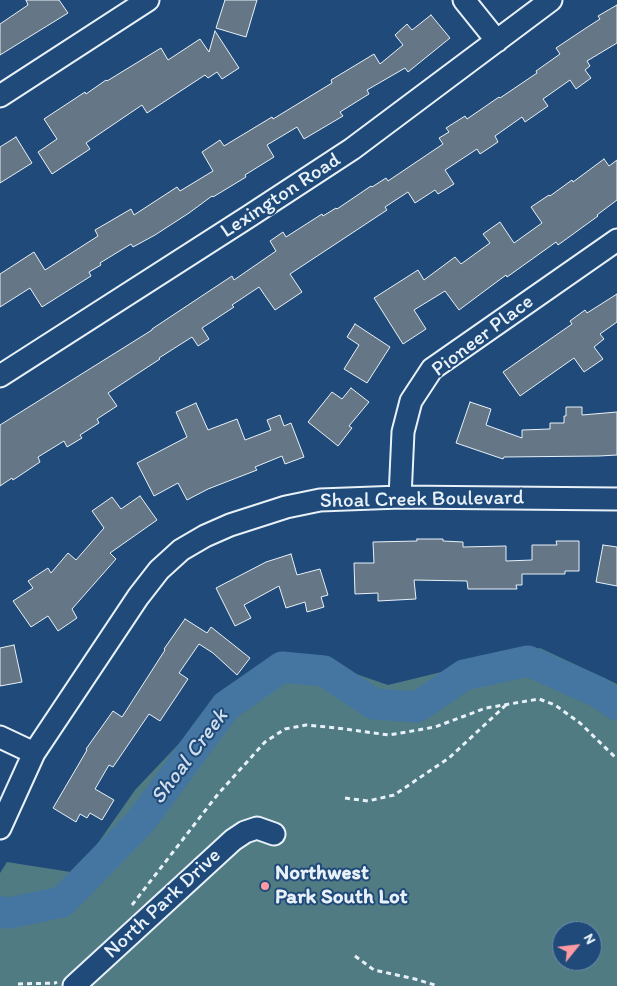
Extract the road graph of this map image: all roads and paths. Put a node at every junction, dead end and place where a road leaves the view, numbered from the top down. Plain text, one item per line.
1 (148, 0) edge
2 (464, 0) edge
3 (551, 0) edge
4 (497, 41) junction
5 (0, 96) edge
6 (617, 240) edge
7 (0, 376) edge
8 (400, 498) junction
9 (617, 499) edge
10 (508, 704) junction
11 (0, 737) edge
12 (34, 753) junction
13 (617, 759) edge
14 (345, 798) dead end
15 (0, 828) edge
16 (266, 831) dead end
17 (128, 910) dead end
18 (355, 956) dead end
19 (68, 983) edge
20 (18, 984) dead end
21 (438, 986) edge

1 - 5 street
2 - 4 street
3 - 4 street, Lexington Road
4 - 7 street, Lexington Road
6 - 8 street, Pioneer Place
8 - 9 street, Shoal Creek Boulevard
8 - 12 street, Shoal Creek Boulevard
10 - 13 path
10 - 14 path
10 - 17 path
11 - 12 street
12 - 15 street, Shoal Creek Boulevard
16 - 19 street, North Park Drive
18 - 21 path
19 - 20 path

